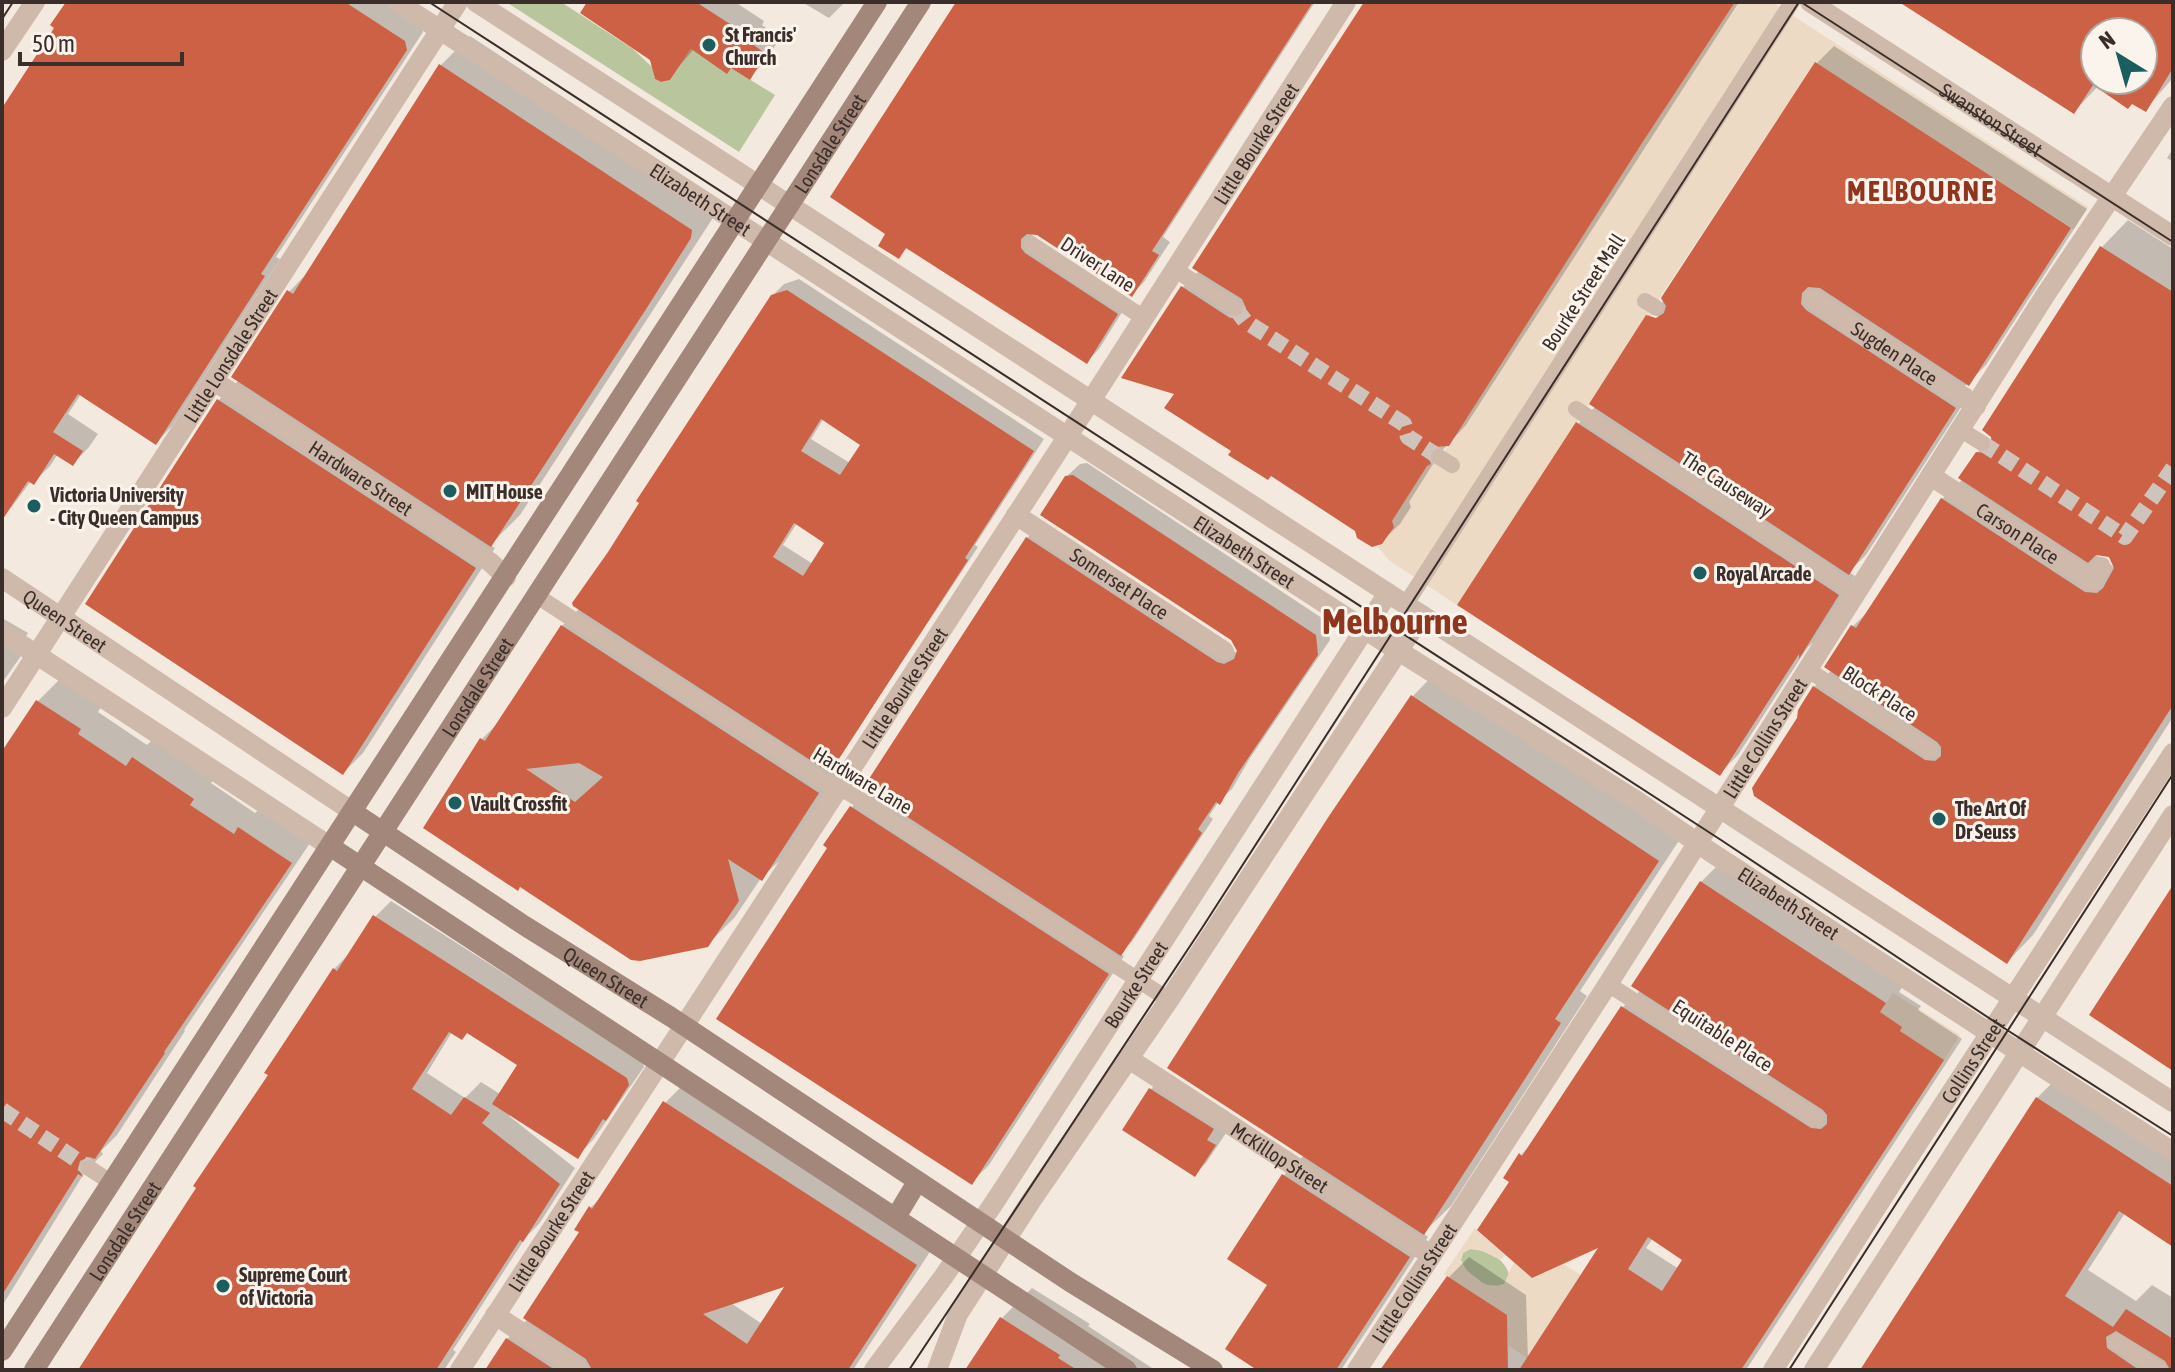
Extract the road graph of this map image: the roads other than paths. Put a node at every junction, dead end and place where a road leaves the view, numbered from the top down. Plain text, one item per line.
1 (35, 2) edge
2 (397, 2) edge
3 (458, 2) edge
4 (476, 2) edge
5 (877, 2) edge
6 (921, 2) edge
7 (1346, 2) edge
8 (1792, 2) edge
9 (1810, 2) edge
10 (441, 29) junction
11 (2, 51) edge
12 (2173, 106) edge
13 (759, 185) junction
14 (2112, 197) junction
15 (790, 205) junction
16 (735, 221) junction
17 (2173, 236) edge
18 (766, 241) junction
19 (1031, 244) dead end
20 (1174, 269) junction
21 (1813, 299) dead end
22 (1235, 308) tunnel mouth
23 (1144, 318) junction
24 (214, 381) junction
25 (1090, 401) junction
26 (1976, 406) junction
27 (1576, 409) dead end
28 (1961, 430) junction
29 (1068, 436) junction
30 (1982, 443) tunnel mouth
31 (590, 446) junction
32 (621, 466) junction
33 (1931, 476) junction
34 (1016, 515) junction
35 (2101, 567) dead end
36 (506, 577) junction
37 (2, 578) edge
38 (1856, 593) junction
39 (537, 596) junction
40 (1405, 604) junction
41 (61, 617) junction
42 (1365, 629) junction
43 (2, 632) edge
44 (1399, 650) junction
45 (1224, 651) dead end
46 (37, 655) junction
47 (1807, 669) junction
48 (2, 708) edge
49 (1931, 751) dead end
50 (2173, 753) edge
51 (838, 789) junction
52 (1719, 806) junction
53 (353, 812) junction
54 (2173, 815) edge
55 (383, 832) junction
56 (1696, 842) junction
57 (331, 847) junction
58 (361, 866) junction
59 (1139, 980) junction
60 (1608, 984) junction
61 (2014, 998) junction
62 (1169, 1000) junction
63 (2043, 1017) junction
64 (683, 1026) junction
65 (1991, 1034) junction
66 (2019, 1052) junction
67 (1129, 1059) junction
68 (659, 1064) junction
69 (2173, 1102) edge
70 (1817, 1119) dead end
71 (2173, 1152) edge
72 (89, 1168) tunnel mouth
73 (917, 1182) junction
74 (112, 1183) junction
75 (896, 1217) junction
76 (981, 1221) junction
77 (1007, 1238) junction
78 (1431, 1255) junction
79 (956, 1257) junction
80 (984, 1276) junction
81 (495, 1315) junction
82 (2116, 1342) dead end
83 (2, 1351) edge
84 (34, 1370) edge
85 (460, 1370) edge
86 (579, 1370) edge
87 (874, 1370) edge
88 (937, 1370) edge
89 (1127, 1370) edge
90 (1213, 1370) edge
91 (1357, 1370) edge
92 (1773, 1370) edge
93 (1814, 1370) edge
94 (2159, 1370) edge

1 - 11 street
2 - 10 street, Elizabeth Street
3 - 10 street, Little Lonsdale Street
4 - 13 street
5 - 13 main road, Lonsdale Street
6 - 15 main road, Lonsdale Street
7 - 20 street, Little Bourke Street
8 - 40 street, Bourke Street Mall
9 - 14 street, Swanston Street
10 - 16 street, Elizabeth Street
10 - 24 street, Little Lonsdale Street
12 - 14 street, Little Collins Street
13 - 15 street
13 - 16 main road, Lonsdale Street
14 - 17 street, Swanston Street
14 - 26 street, Little Collins Street
15 - 18 main road, Lonsdale Street
15 - 25 street
16 - 18 street, Elizabeth Street
16 - 31 main road, Lonsdale Street
18 - 29 street, Elizabeth Street
18 - 32 main road, Lonsdale Street
19 - 23 street, Driver Lane
20 - 22 street
20 - 23 street, Little Bourke Street
21 - 26 street, Sugden Place
23 - 25 street, Little Bourke Street
24 - 36 street, Hardware Street
24 - 41 street, Little Lonsdale Street
25 - 29 street, Little Bourke Street
25 - 40 street
26 - 28 street, Little Collins Street
27 - 38 street, The Causeway
28 - 30 street
28 - 33 street, Little Collins Street
29 - 34 street, Little Bourke Street
29 - 42 street, Elizabeth Street
31 - 32 main road
31 - 36 main road, Lonsdale Street
32 - 39 main road, Lonsdale Street
33 - 35 street, Carson Place
33 - 38 street, Little Collins Street
34 - 45 street, Somerset Place
34 - 51 street, Little Bourke Street
36 - 39 main road
36 - 53 main road, Lonsdale Street
37 - 41 street, Queen Street
38 - 47 street, Little Collins Street
39 - 51 street, Hardware Lane
39 - 55 main road, Lonsdale Street
40 - 42 street, Bourke Street
40 - 44 street, Bourke Street
40 - 52 street
41 - 46 street, Little Lonsdale Street
41 - 53 street, Queen Street
42 - 44 street, Elizabeth Street
42 - 59 street, Bourke Street
43 - 46 street, Queen Street
44 - 56 street, Elizabeth Street
44 - 62 street, Bourke Street
46 - 48 street, Little Lonsdale Street
46 - 57 street, Queen Street
47 - 49 street, Block Place
47 - 52 street, Little Collins Street
50 - 61 street, Collins Street
51 - 59 street, Hardware Lane
51 - 64 street, Little Bourke Street
52 - 56 street, Little Collins Street
52 - 61 street
53 - 55 main road, Queen Street
53 - 57 main road, Lonsdale Street
54 - 63 street, Collins Street
55 - 58 main road, Lonsdale Street
55 - 64 main road, Queen Street
56 - 60 street, Little Collins Street
56 - 65 street, Elizabeth Street
57 - 58 main road, Queen Street
57 - 74 main road, Lonsdale Street
58 - 68 main road, Queen Street
58 - 84 main road, Lonsdale Street
59 - 62 street, Hardware Lane
59 - 76 street, Bourke Street
60 - 70 street, Equitable Place
60 - 78 street, Little Collins Street
61 - 63 street
61 - 65 street, Collins Street
62 - 67 street, Bourke Street
63 - 66 street, Collins Street
63 - 69 street
64 - 68 street, Little Bourke Street
64 - 73 main road, Queen Street
65 - 66 street, Elizabeth Street
65 - 92 street, Collins Street
66 - 71 street, Elizabeth Street
66 - 93 street, Collins Street
67 - 77 street, Bourke Street
67 - 78 street, McKillop Street
68 - 75 main road, Queen Street
68 - 81 street, Little Bourke Street
72 - 74 street
73 - 75 main road
73 - 76 main road, Queen Street
74 - 83 main road, Lonsdale Street
75 - 79 main road, Queen Street
76 - 77 main road, Queen Street
76 - 79 street, Bourke Street
77 - 80 street, Bourke Street
77 - 90 main road, Queen Street
78 - 91 street, Little Collins Street
79 - 80 main road, Queen Street
79 - 87 street, Bourke Street
80 - 88 street, Bourke Street
80 - 89 main road, Queen Street
81 - 85 street, Little Bourke Street
81 - 86 street
82 - 94 street

